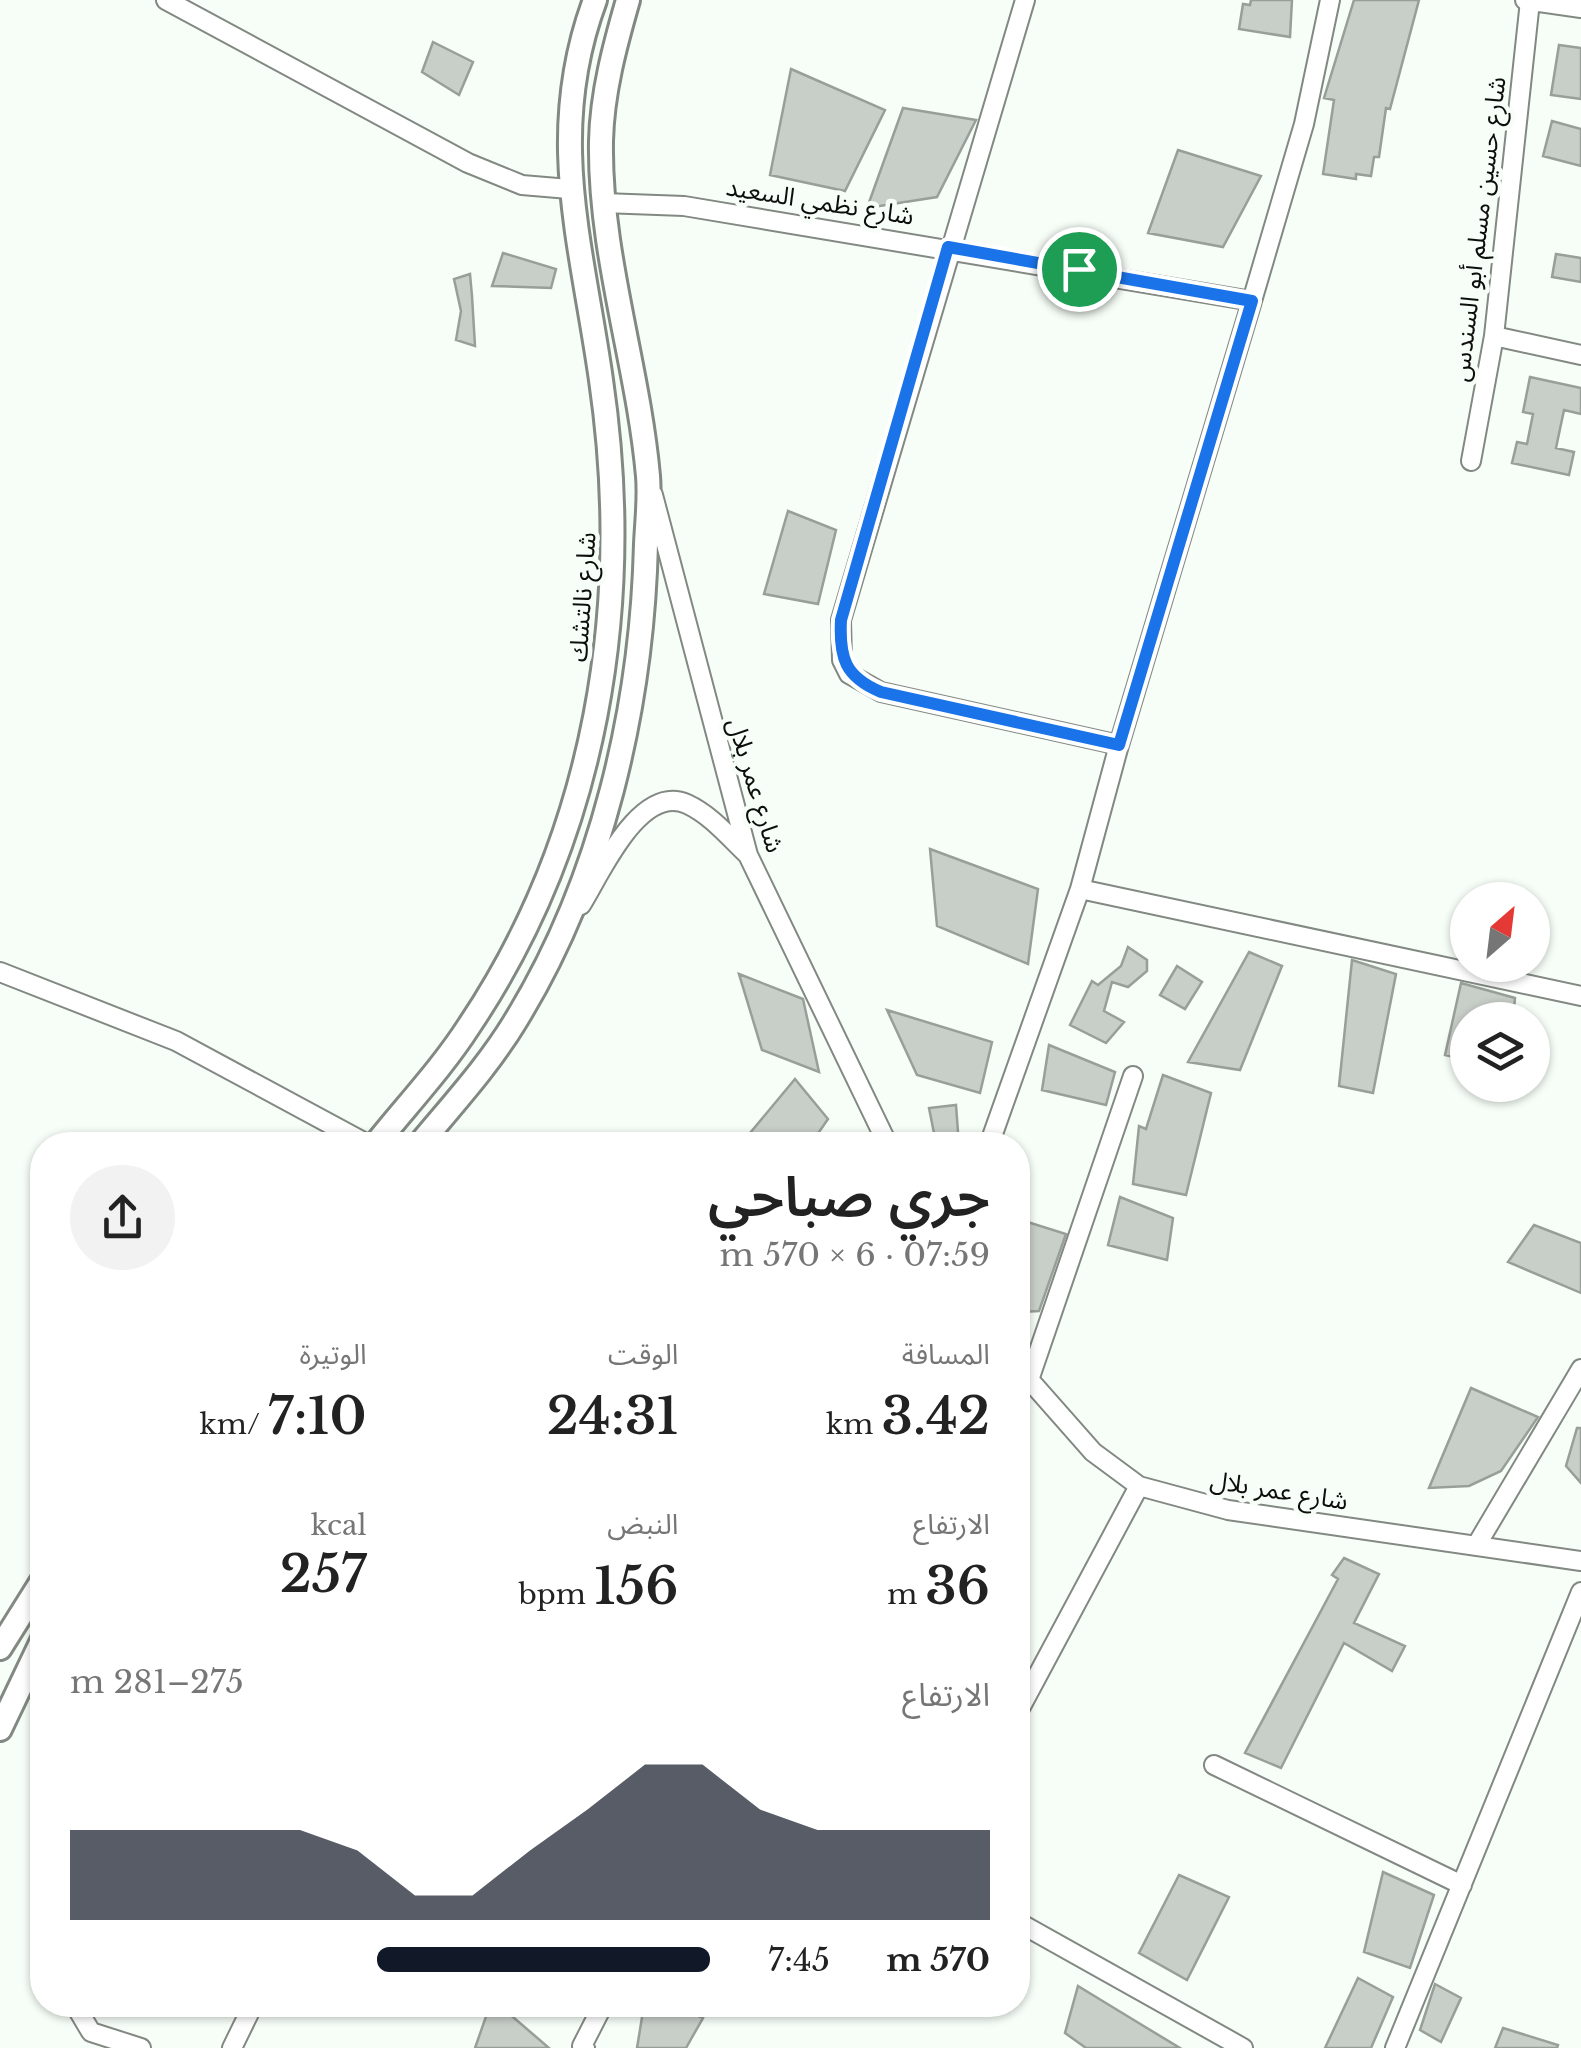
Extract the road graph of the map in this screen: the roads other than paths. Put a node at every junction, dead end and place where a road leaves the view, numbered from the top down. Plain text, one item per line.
1 (166, 0) edge
2 (596, 0) edge
3 (628, 0) edge
4 (1024, 0) edge
5 (1330, 0) edge
6 (1528, 0) edge
7 (1581, 8) edge
8 (569, 189) junction
9 (603, 203) junction
10 (948, 247) junction
11 (1252, 301) junction
12 (1494, 336) junction
13 (1581, 355) edge
14 (1472, 461) dead end
15 (648, 477) junction
16 (1119, 745) junction
17 (748, 855) junction
18 (1080, 889) junction
19 (558, 940) junction
20 (0, 972) edge
21 (1581, 996) edge
22 (1133, 1076) dead end
23 (348, 1132) edge
24 (383, 1132) edge
25 (430, 1132) edge
26 (882, 1132) edge
27 (994, 1132) edge
28 (1030, 1355) edge
29 (1581, 1369) edge
30 (1030, 1382) edge
31 (1139, 1486) junction
32 (1476, 1546) junction
33 (1581, 1561) edge
34 (1581, 1592) edge
35 (30, 1600) edge
36 (0, 1648) edge
37 (30, 1666) edge
38 (1030, 1690) edge
39 (0, 1729) edge
40 (1214, 1765) dead end
41 (1462, 1885) junction
42 (1030, 1929) edge
43 (82, 2017) edge
44 (247, 2017) edge
45 (597, 2017) edge
46 (582, 2047) edge
47 (141, 2048) edge
48 (232, 2048) edge
49 (1242, 2048) edge
50 (1394, 2048) edge

1 - 8 street
2 - 8 main road, شارع نالتشك
3 - 9 main road
4 - 10 street
5 - 11 street
6 - 7 street, شارع حسين مسلم أبو السندس
6 - 12 street, شارع حسين مسلم أبو السندس
8 - 24 main road, شارع نالتشك
9 - 10 street, شارع نظمي السعيد
9 - 15 main road
10 - 11 street, شارع نظمي السعيد
10 - 16 street
11 - 16 street
12 - 13 street
12 - 14 street, شارع حسين مسلم أبو السندس
15 - 17 street, شارع عمر بلال
15 - 19 main road
16 - 18 street
17 - 19 street
17 - 26 street, شارع عمر بلال
18 - 21 street
18 - 27 street
19 - 25 main road
20 - 23 street
22 - 28 street
29 - 32 street
30 - 31 street, شارع عمر بلال
31 - 32 street, شارع عمر بلال
31 - 38 street
32 - 33 street, شارع عمر بلال
34 - 41 street
35 - 36 main road
37 - 39 main road
40 - 41 street
41 - 50 street
42 - 49 street
43 - 47 street
44 - 48 street
45 - 46 street

